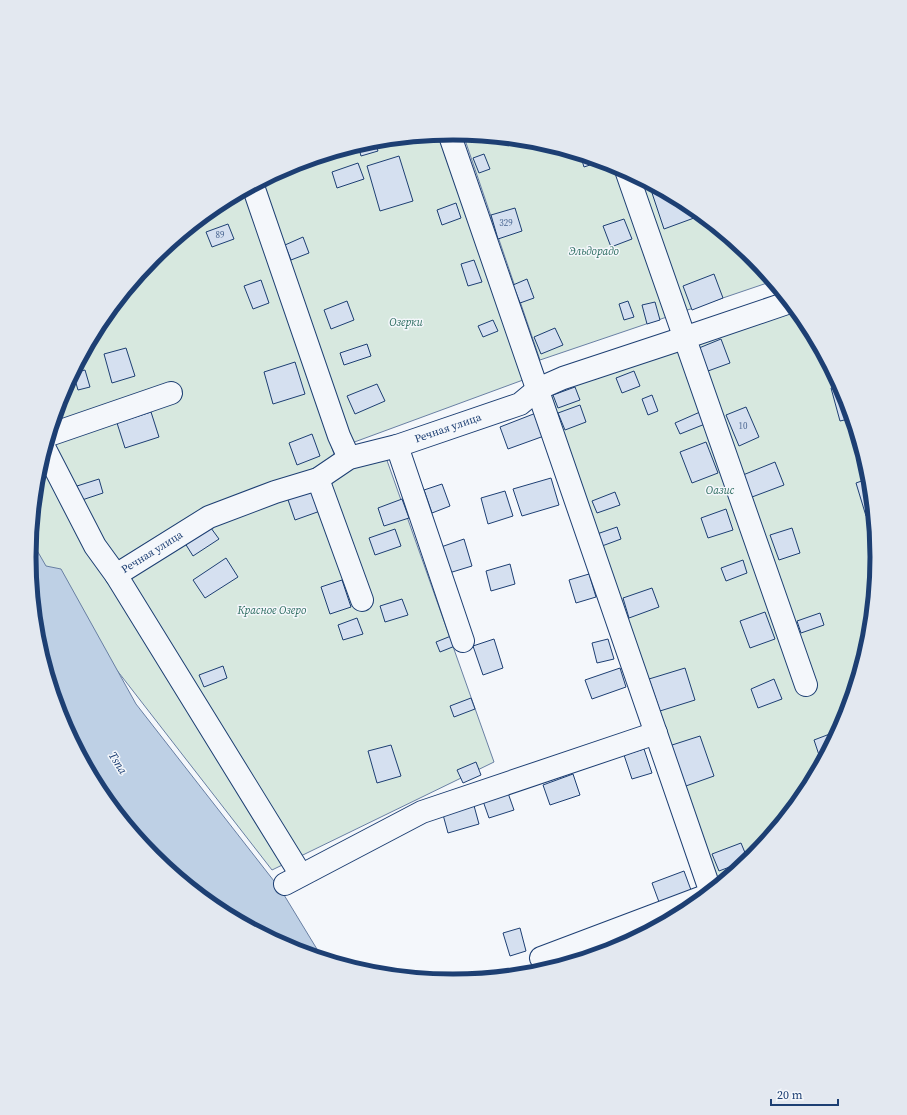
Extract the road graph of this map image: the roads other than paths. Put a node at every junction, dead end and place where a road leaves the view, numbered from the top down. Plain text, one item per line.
1 (451, 140) edge
2 (629, 179) edge
3 (255, 191) edge
4 (785, 304) edge
5 (684, 338) junction
6 (538, 389) junction
7 (171, 393) dead end
8 (55, 433) edge
9 (397, 446) junction
10 (48, 456) edge
11 (349, 458) junction
12 (318, 479) junction
13 (116, 575) junction
14 (362, 600) dead end
15 (463, 641) dead end
16 (806, 685) dead end
17 (656, 733) junction
18 (709, 888) edge
19 (686, 904) edge
20 (541, 958) dead end

1 - 6 street
2 - 5 street
3 - 11 street
4 - 5 street, Речная улица
5 - 6 street, Речная улица
5 - 16 street
6 - 9 street, Речная улица
6 - 17 street
7 - 8 street
9 - 11 street, Речная улица
9 - 15 street
10 - 13 street
11 - 12 street, Речная улица
12 - 13 street, Речная улица
12 - 14 street
13 - 17 street
17 - 18 street
19 - 20 street

